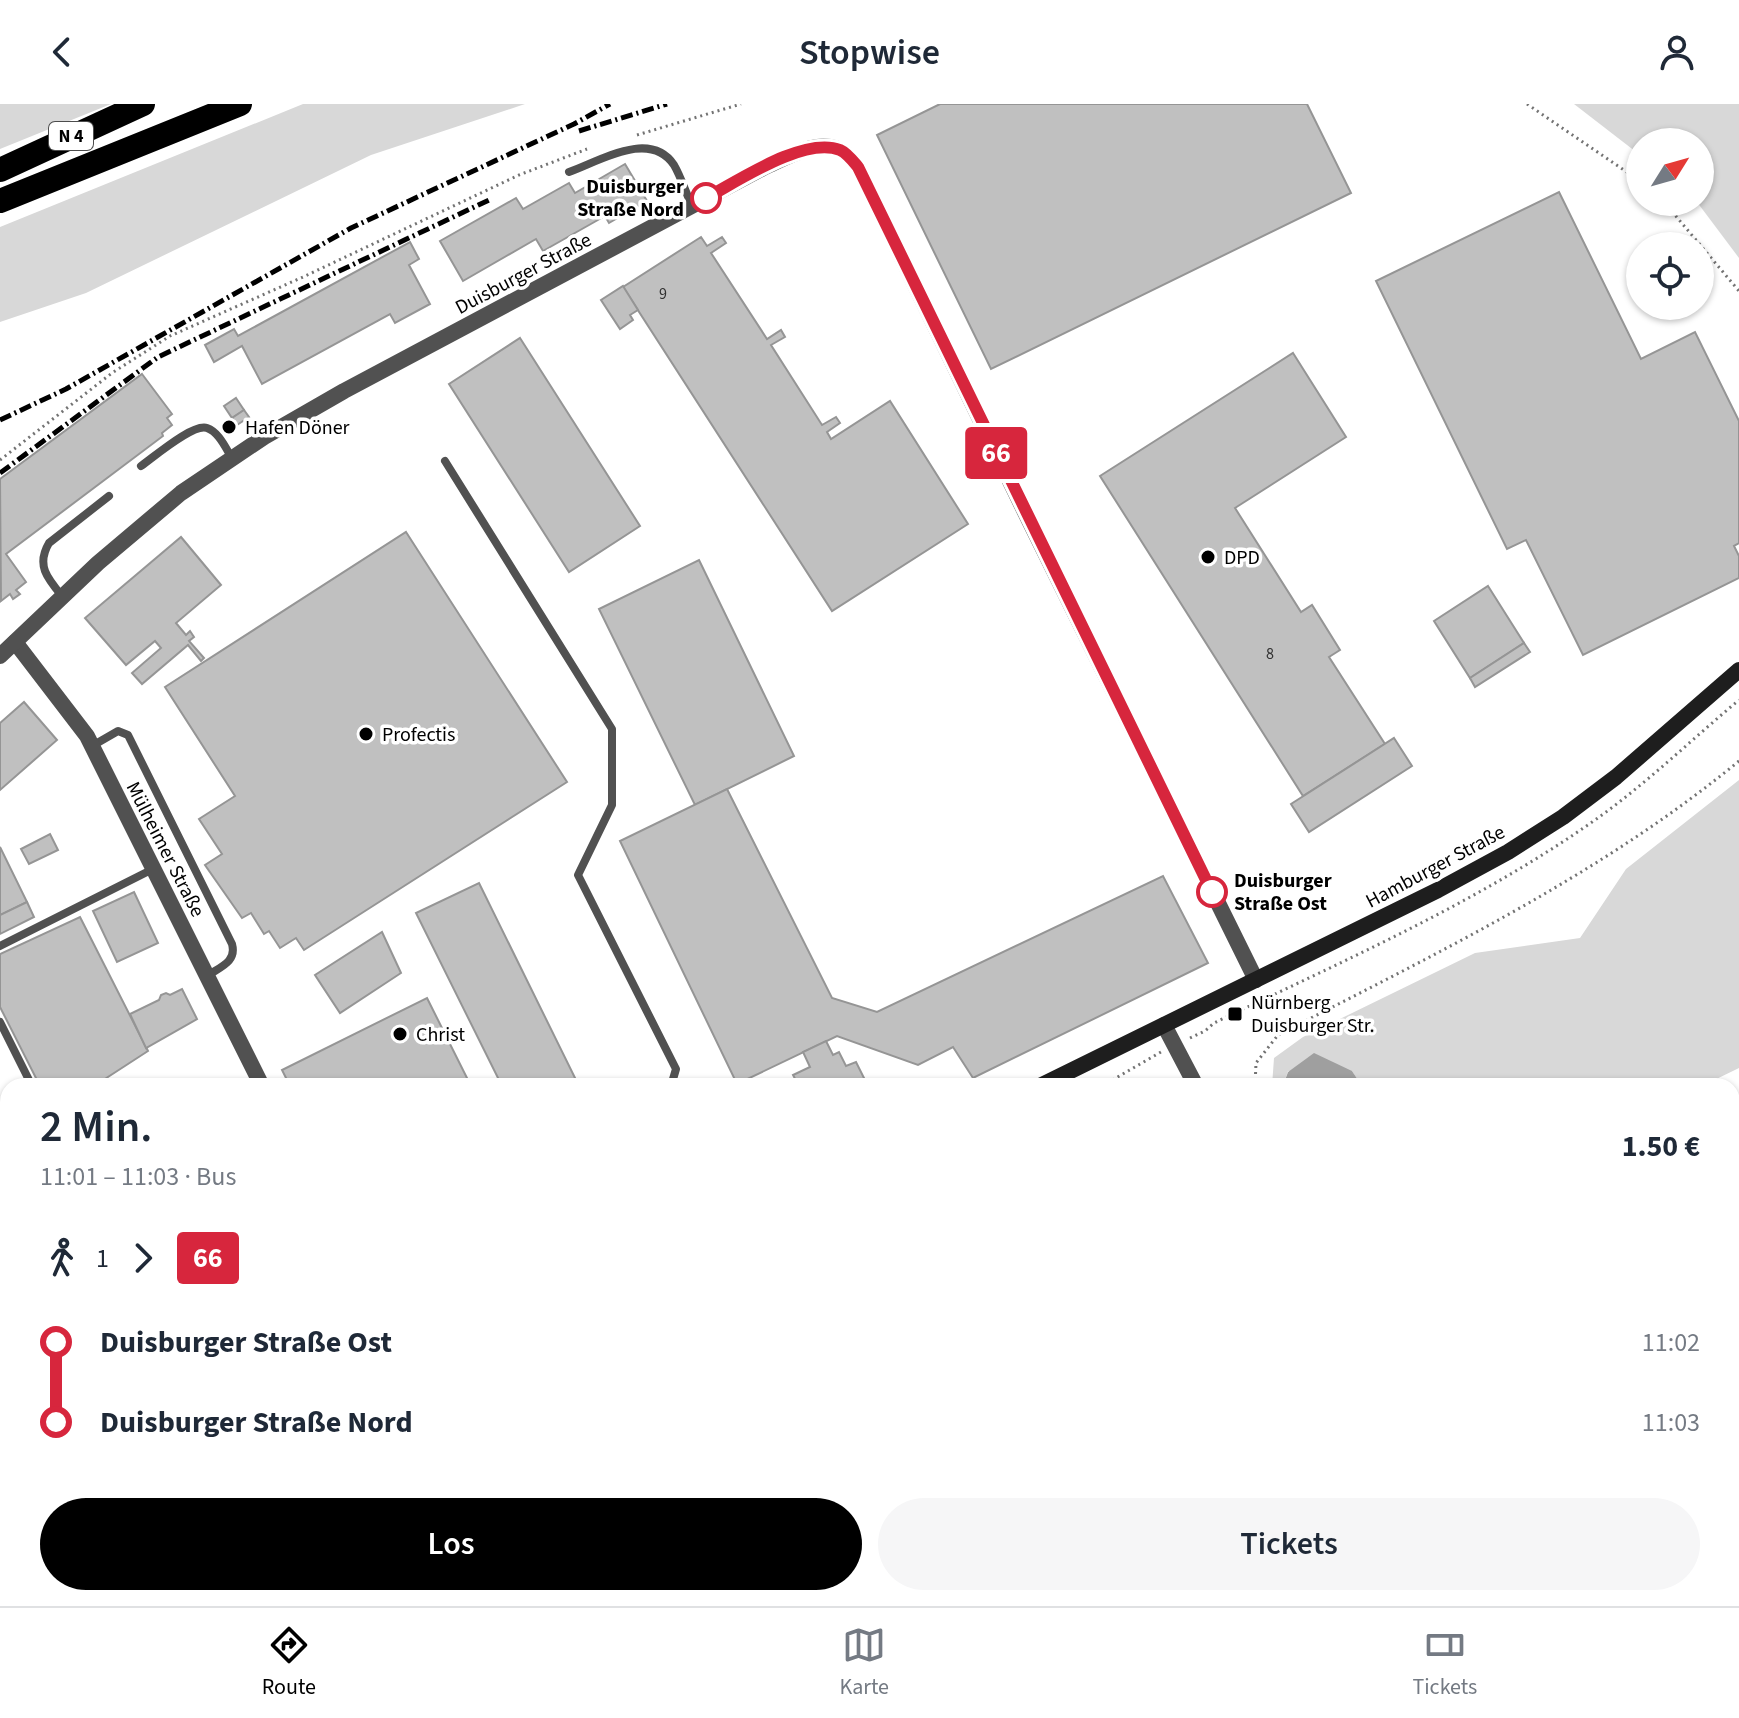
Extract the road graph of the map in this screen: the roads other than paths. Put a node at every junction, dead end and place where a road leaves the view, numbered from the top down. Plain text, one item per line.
1 (143, 104) edge
2 (240, 104) edge
3 (0, 170) edge
4 (569, 172) dead end
5 (0, 201) edge
6 (692, 206) junction
7 (232, 458) junction
8 (445, 461) dead end
9 (141, 466) dead end
10 (109, 496) dead end
11 (63, 597) junction
12 (15, 642) junction
13 (0, 656) edge
14 (1737, 673) edge
15 (92, 746) junction
16 (153, 869) junction
17 (0, 946) edge
18 (207, 976) junction
19 (1256, 980) junction
20 (0, 1022) edge
21 (1164, 1025) junction
22 (28, 1078) edge
23 (258, 1078) edge
24 (673, 1078) edge
25 (1056, 1078) edge
26 (1192, 1078) edge

1 - 3 highway, N 4
2 - 5 highway, N 4
4 - 6 lane
6 - 7 street, Duisburger Straße
6 - 19 street, Duisburger Straße
7 - 9 lane
7 - 11 street, Duisburger Straße
8 - 24 lane
10 - 11 lane
11 - 12 street, Duisburger Straße
12 - 13 street, Duisburger Straße
12 - 15 street, Mülheimer Straße
14 - 19 street, Hamburger Straße
15 - 16 street, Mülheimer Straße
15 - 18 lane
16 - 17 lane
16 - 18 street, Mülheimer Straße
18 - 23 street, Mülheimer Straße
19 - 21 street, Hamburger Straße
20 - 22 lane
21 - 25 street, Hamburger Straße
21 - 26 street

